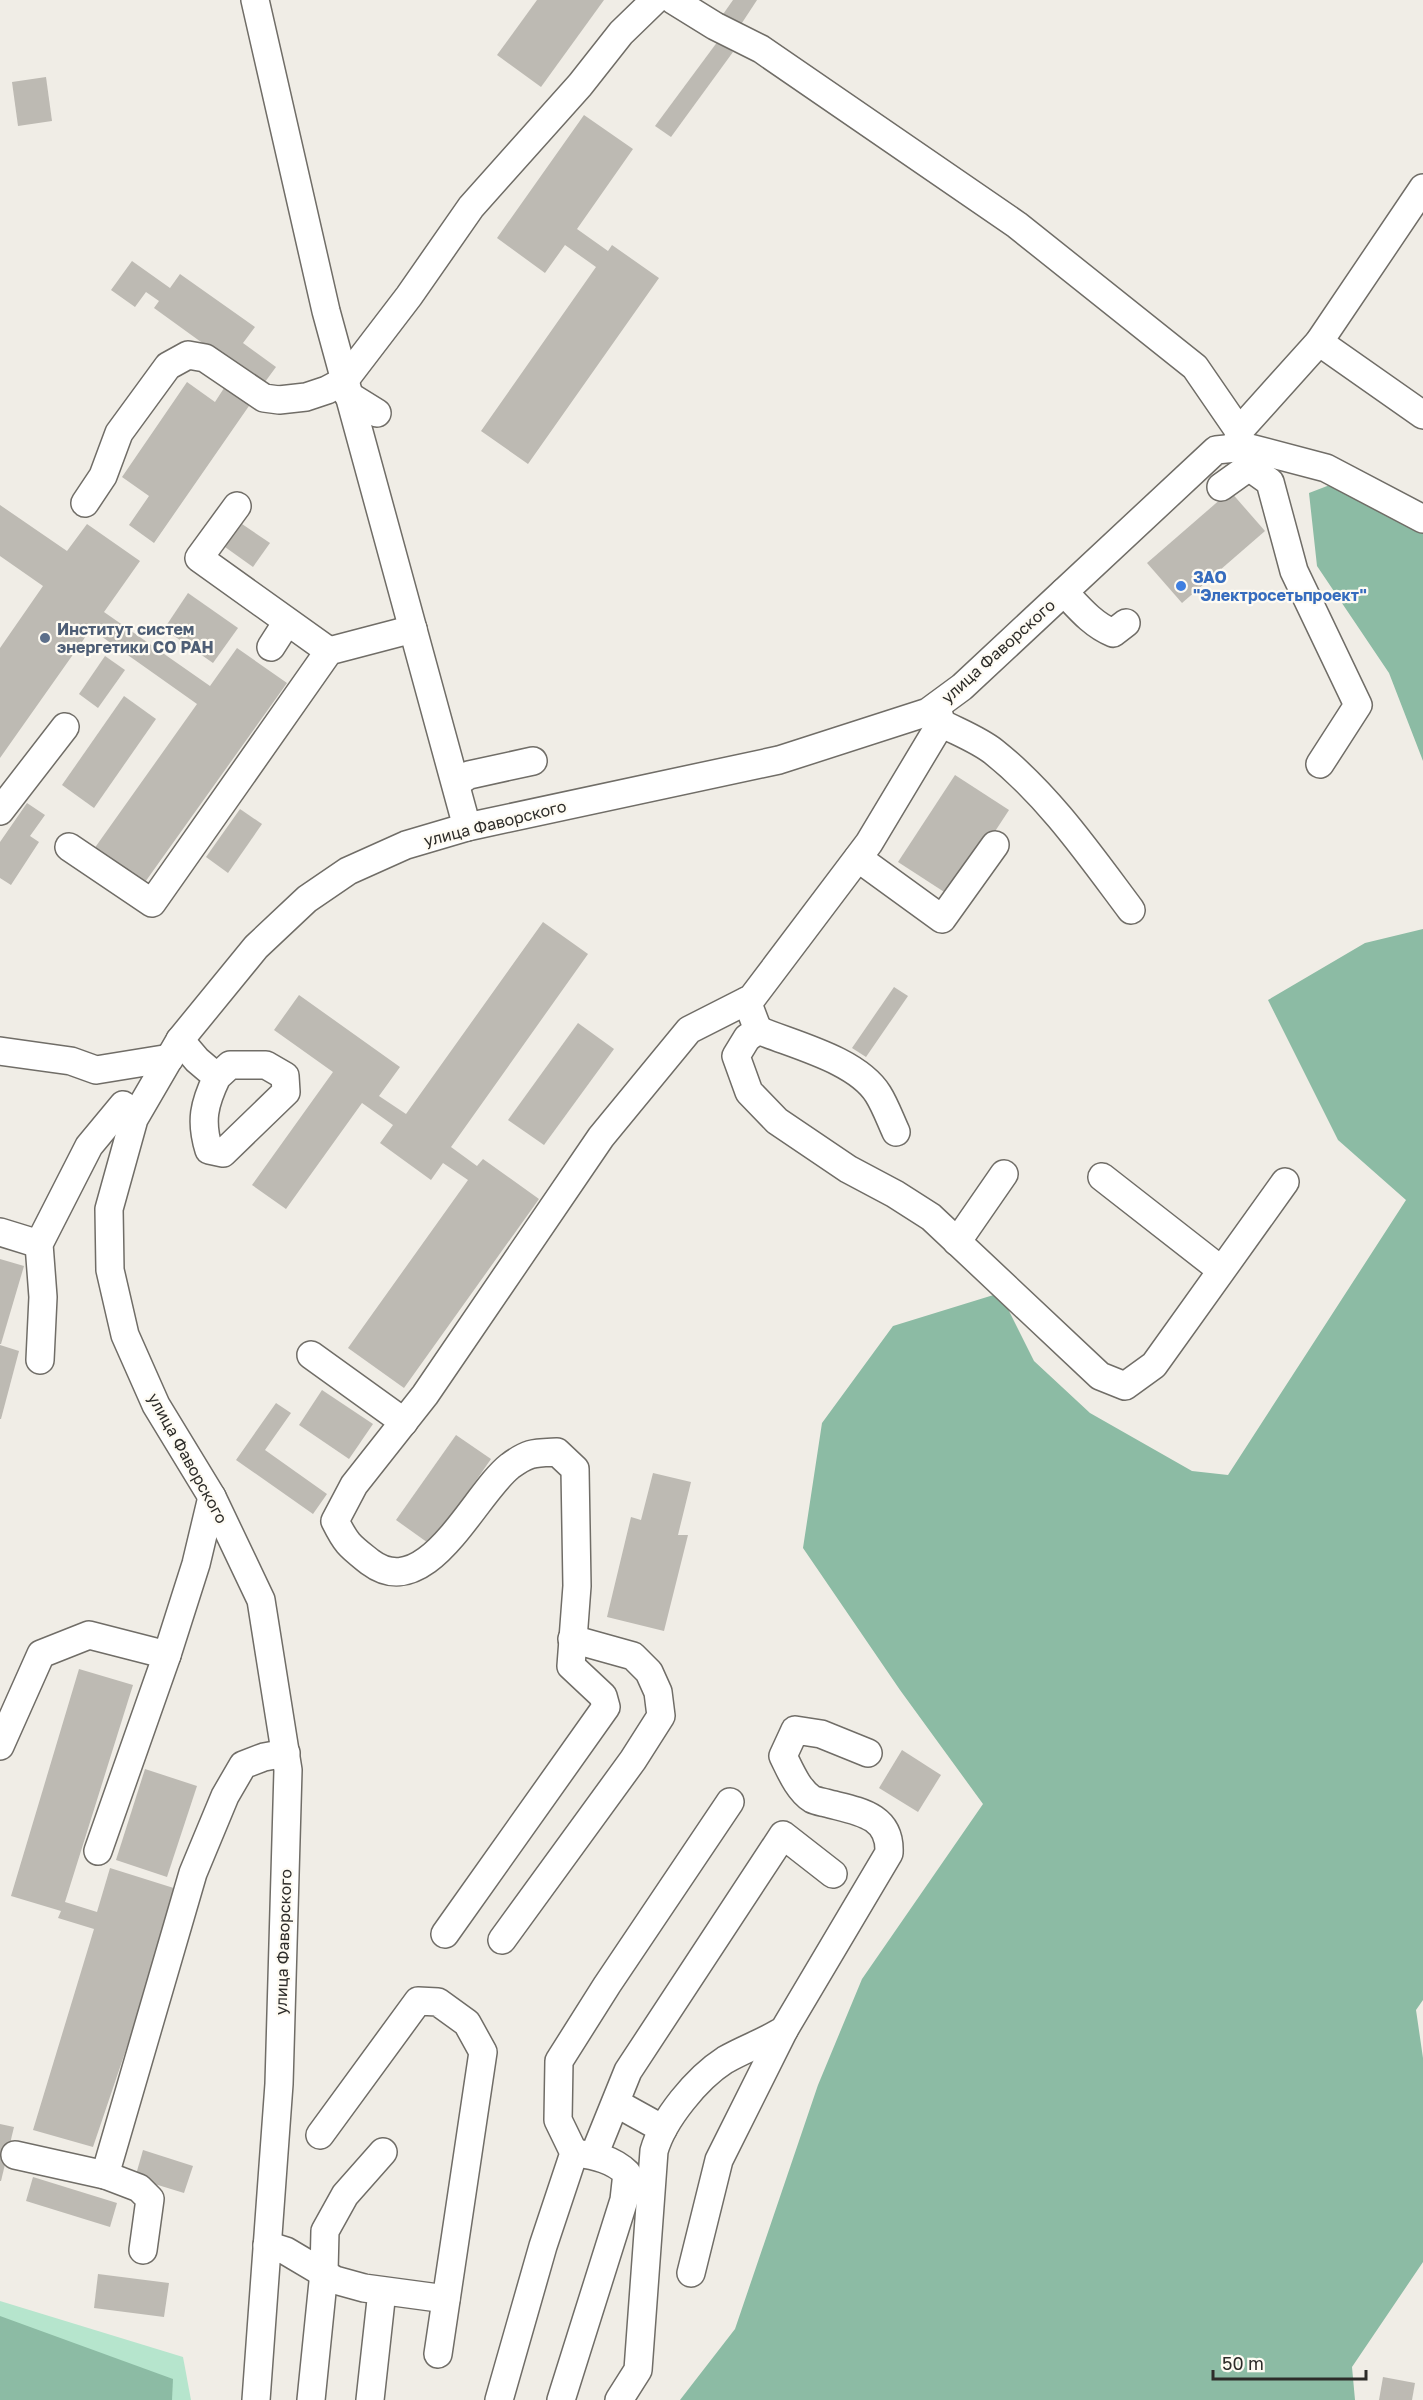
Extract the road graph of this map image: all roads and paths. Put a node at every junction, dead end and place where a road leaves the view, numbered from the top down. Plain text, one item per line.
1 (255, 0) edge
2 (654, 0) edge
3 (673, 0) edge
4 (1423, 188) edge
5 (1320, 342) junction
6 (346, 388) junction
7 (377, 413) dead end
8 (1423, 415) edge
9 (1238, 448) junction
10 (1221, 487) dead end
11 (85, 503) dead end
12 (237, 506) dead end
13 (1423, 519) edge
14 (1064, 592) junction
15 (287, 622) junction
16 (1126, 623) dead end
17 (413, 629) junction
18 (271, 646) dead end
19 (329, 651) junction
20 (940, 714) junction
21 (65, 727) dead end
22 (533, 761) dead end
23 (1320, 764) dead end
24 (456, 783) junction
25 (0, 811) edge
26 (467, 827) junction
27 (995, 844) dead end
28 (69, 847) dead end
29 (858, 858) junction
30 (1131, 910) dead end
31 (747, 1001) junction
32 (758, 1030) junction
33 (175, 1049) junction
34 (0, 1051) edge
35 (96, 1070) junction
36 (217, 1077) dead end
37 (129, 1112) junction
38 (896, 1132) dead end
39 (1004, 1174) dead end
40 (1102, 1177) dead end
41 (1285, 1182) dead end
42 (0, 1232) edge
43 (957, 1242) junction
44 (39, 1244) junction
45 (1221, 1270) junction
46 (311, 1355) dead end
47 (40, 1360) dead end
48 (404, 1422) junction
49 (212, 1497) junction
50 (572, 1639) junction
51 (167, 1655) junction
52 (10, 1704) edge
53 (0, 1746) edge
54 (286, 1753) junction
55 (868, 1753) dead end
56 (730, 1802) dead end
57 (98, 1851) dead end
58 (833, 1874) dead end
59 (445, 1934) dead end
60 (502, 1940) dead end
61 (783, 2030) junction
62 (616, 2103) junction
63 (663, 2129) junction
64 (320, 2135) dead end
65 (382, 2152) dead end
66 (584, 2154) junction
67 (15, 2156) dead end
68 (105, 2175) junction
69 (267, 2245) junction
70 (143, 2250) dead end
71 (324, 2272) junction
72 (691, 2273) dead end
73 (382, 2291) junction
74 (446, 2299) junction
75 (438, 2354) dead end
76 (256, 2400) edge
77 (311, 2400) edge
78 (370, 2400) edge
79 (499, 2400) edge
80 (561, 2400) edge
81 (619, 2400) edge

1 - 6 street
2 - 6 street
3 - 9 street
4 - 5 street
5 - 8 street
5 - 9 street
6 - 7 street
6 - 11 street
6 - 17 street
9 - 10 street
9 - 13 street
9 - 14 street, улица Фаворского
9 - 23 street
12 - 15 street
14 - 16 street
14 - 20 street, улица Фаворского
15 - 18 street
15 - 19 street
17 - 19 street
17 - 24 street
19 - 28 street
20 - 26 street, улица Фаворского
20 - 29 street
20 - 30 street
21 - 25 street
22 - 24 street
24 - 26 street
26 - 33 street, улица Фаворского
27 - 29 street
29 - 31 street
31 - 32 street
31 - 48 street
32 - 38 street
32 - 43 street
33 - 35 street
33 - 36 street
33 - 37 street, улица Фаворского
34 - 35 street
35 - 37 street
37 - 44 street
37 - 49 street, улица Фаворского
39 - 43 street
40 - 45 street
41 - 45 street
42 - 44 street
43 - 45 street
44 - 47 street
46 - 48 street
48 - 50 street
49 - 51 street
49 - 54 street, улица Фаворского
50 - 59 street
50 - 60 street
51 - 52 street
51 - 57 street
52 - 53 street
54 - 68 street
54 - 69 street, улица Фаворского
55 - 61 street
56 - 66 street
58 - 62 street
61 - 63 street
61 - 72 street
62 - 63 street
62 - 66 street
63 - 81 street
64 - 74 street
65 - 71 street
66 - 79 street
66 - 80 street
67 - 68 street
68 - 70 street
69 - 71 street
69 - 76 street, улица Фаворского
71 - 73 street
71 - 77 street
73 - 74 street
73 - 78 street
74 - 75 street

